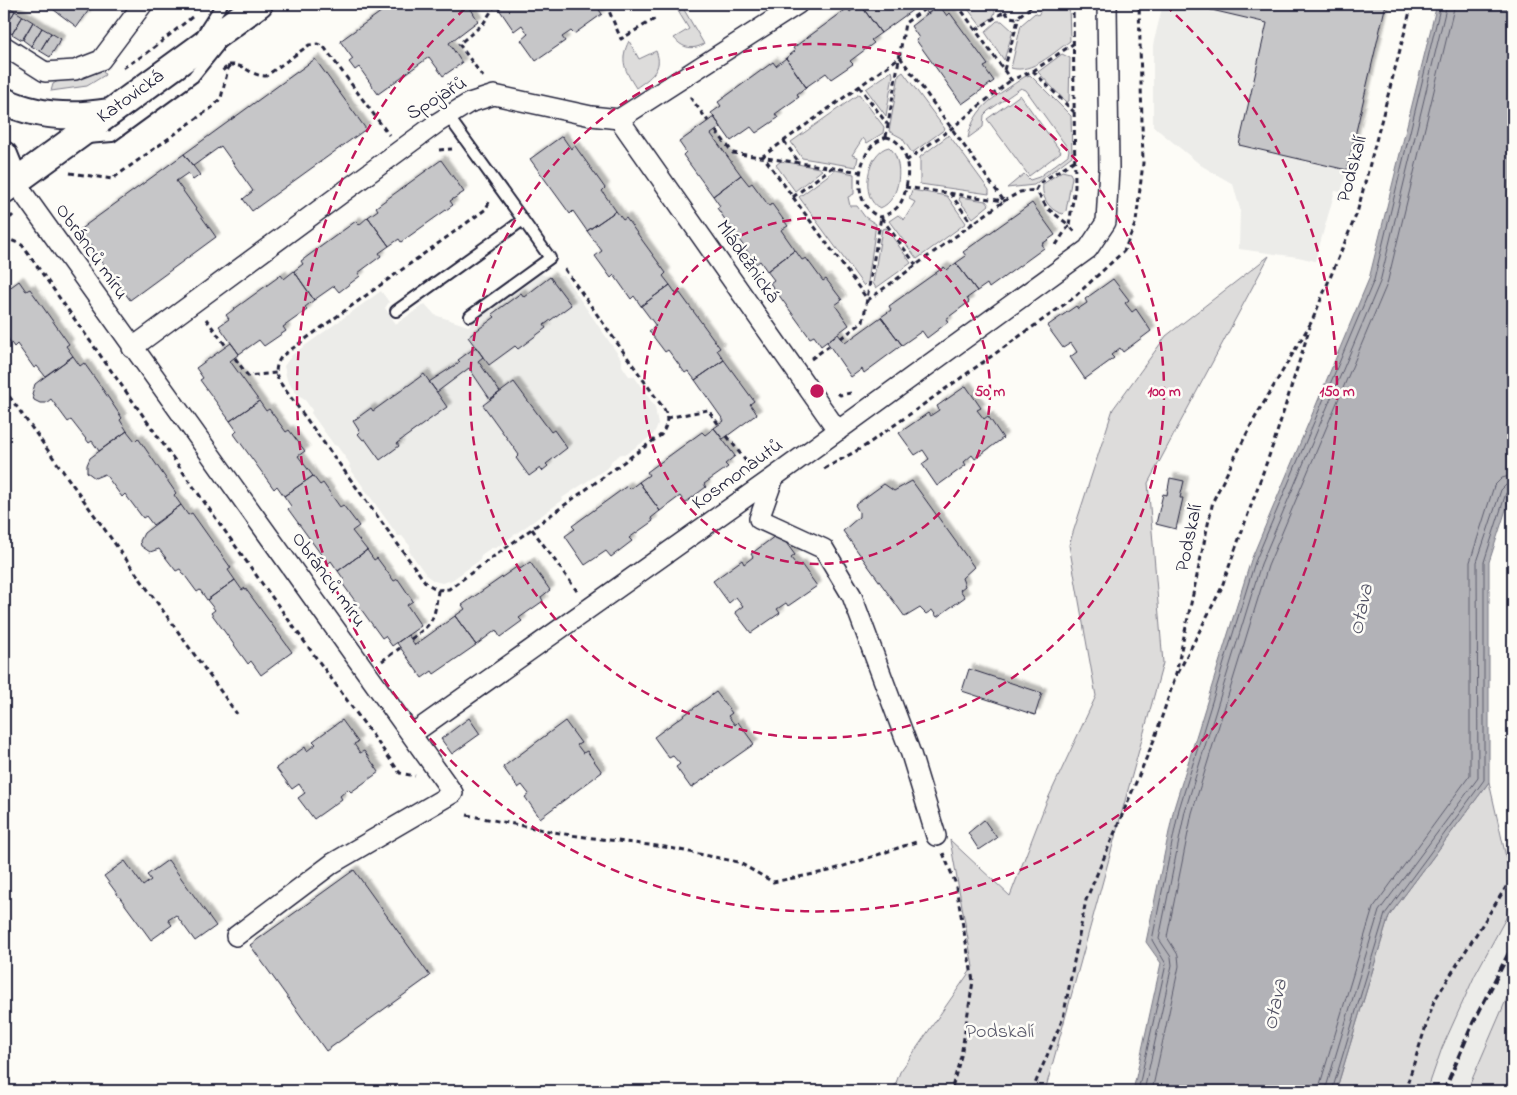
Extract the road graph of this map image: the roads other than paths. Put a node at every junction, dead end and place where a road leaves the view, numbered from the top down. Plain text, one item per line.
1 (143, 4) edge
2 (798, 4) edge
3 (1107, 4) edge
4 (241, 8) edge
5 (4, 46) edge
6 (4, 101) edge
7 (112, 111) junction
8 (448, 116) junction
9 (619, 119) junction
10 (73, 139) junction
11 (4, 155) edge
12 (10, 186) edge
13 (523, 220) junction
14 (396, 311) dead end
15 (470, 316) dead end
16 (132, 348) junction
17 (838, 431) junction
18 (774, 478) junction
19 (412, 734) junction
20 (936, 836) road end
21 (236, 936) dead end

1 - 5 street
2 - 9 street
3 - 17 street, Kosmonautů
4 - 7 main road, Katovická
4 - 10 lane
6 - 7 main road
7 - 10 main road, Katovická
8 - 9 street, Spojařů
8 - 13 lane
8 - 16 street, Spojařů
9 - 17 street, Mládežnická
10 - 12 main road, Katovická
11 - 12 main road
12 - 16 street, Obránců míru
13 - 14 lane
13 - 15 lane
16 - 19 street, Obránců míru
17 - 18 street, Kosmonautů
18 - 19 street, Kosmonautů
18 - 20 street
19 - 21 street, Obránců míru

